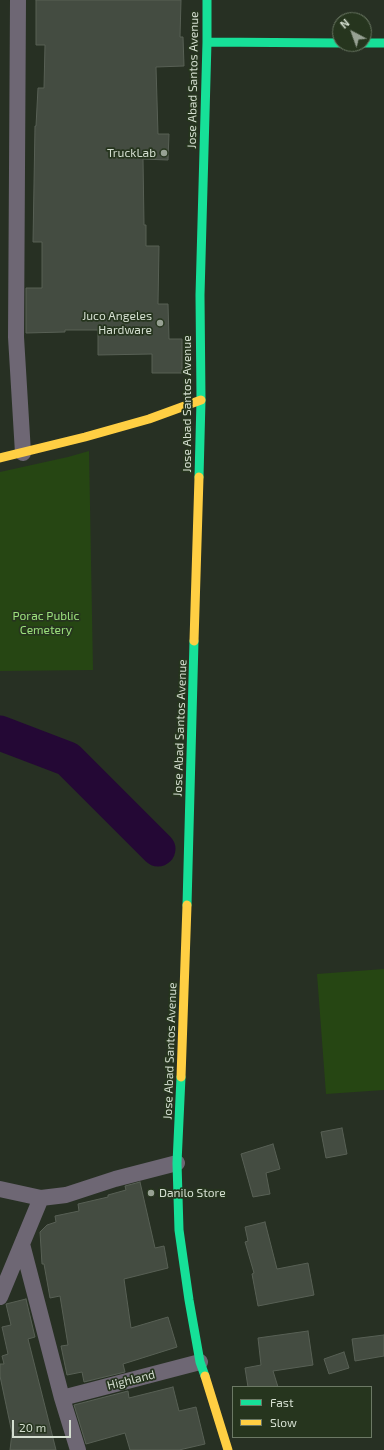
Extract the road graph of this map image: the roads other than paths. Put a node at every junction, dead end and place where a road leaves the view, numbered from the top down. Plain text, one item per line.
1 (18, 0) edge
2 (207, 0) edge
3 (207, 42) junction
4 (332, 43) edge
5 (372, 43) edge
6 (384, 43) edge
7 (201, 400) junction
8 (23, 453) junction
9 (0, 458) edge
10 (176, 1163) junction
11 (0, 1189) edge
12 (41, 1198) junction
13 (22, 1244) junction
14 (0, 1297) edge
15 (200, 1362) junction
16 (62, 1398) junction
17 (78, 1450) edge
18 (228, 1450) edge

1 - 8 street
2 - 3 main road, Jose Abad Santos Avenue
3 - 4 main road
3 - 7 main road, Jose Abad Santos Avenue
5 - 6 main road
7 - 8 main road
7 - 10 main road, Jose Abad Santos Avenue
8 - 9 main road
10 - 12 street
10 - 15 main road, Jose Abad Santos Avenue
11 - 12 street
12 - 13 street
13 - 14 street
13 - 16 street
15 - 16 street, Highland
15 - 18 main road, Jose Abad Santos Avenue
16 - 17 street

